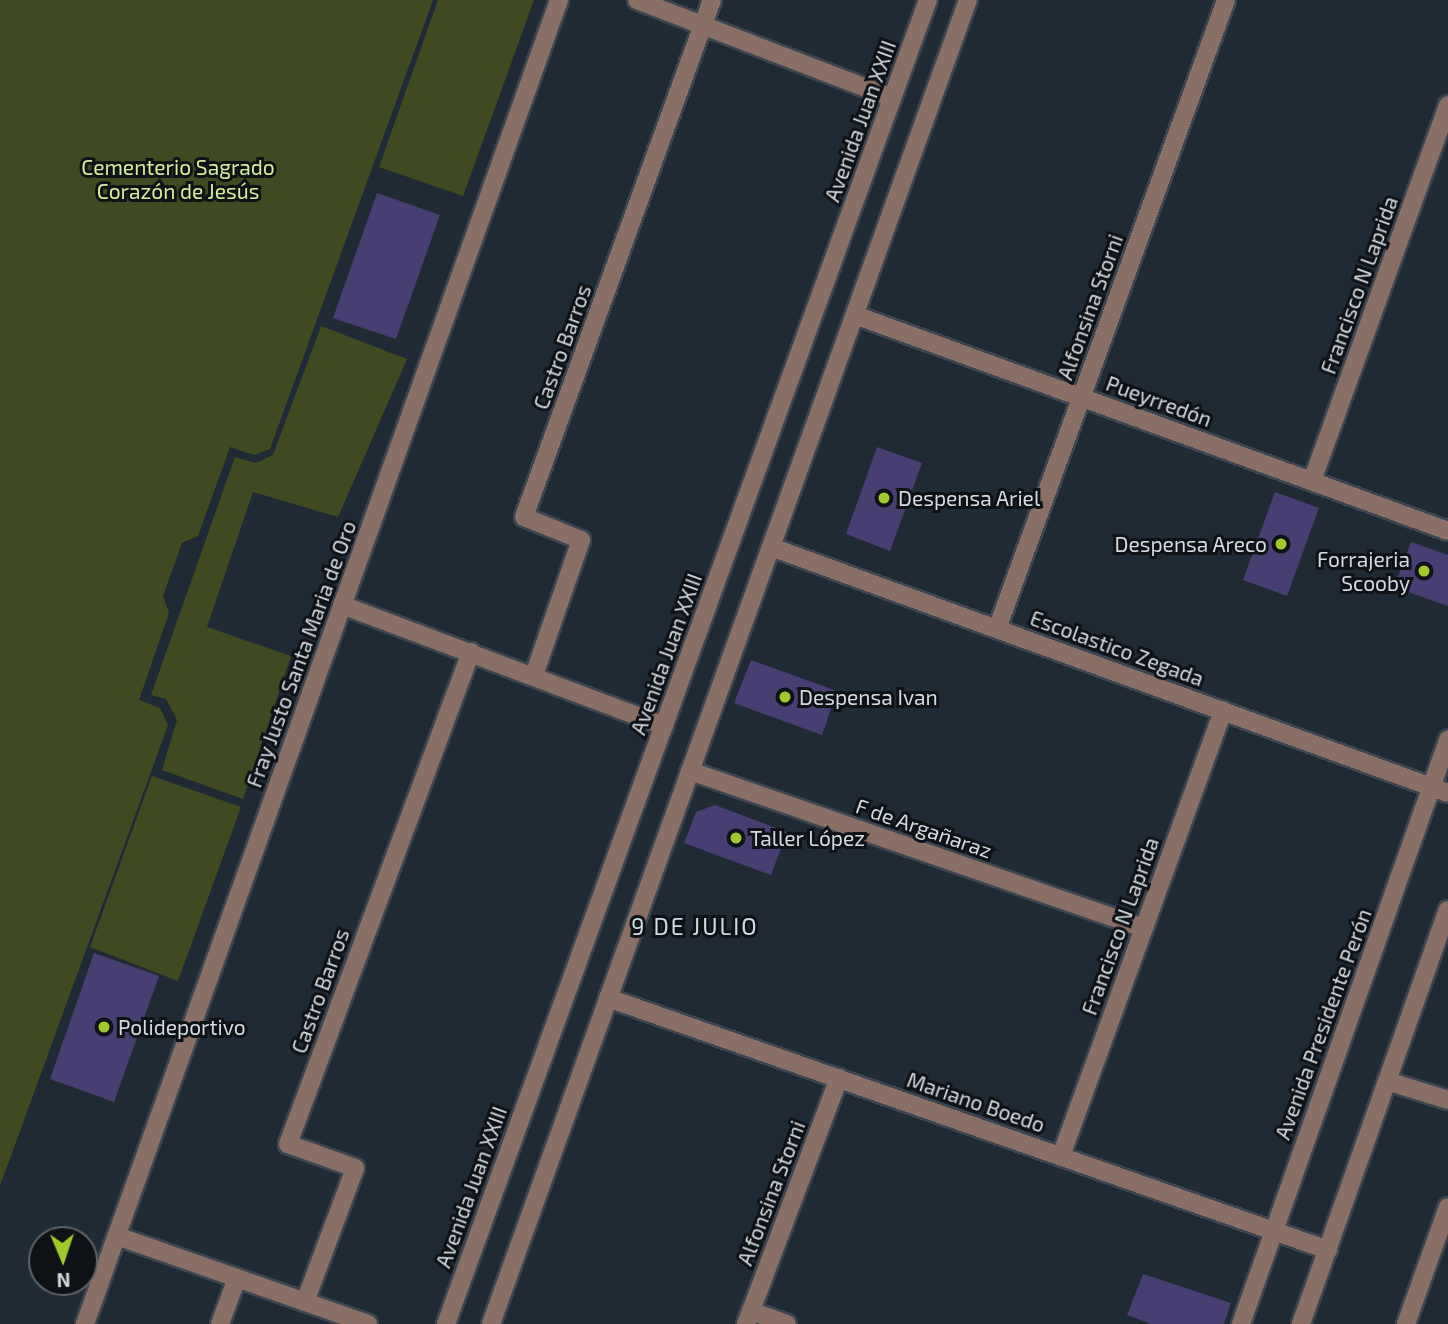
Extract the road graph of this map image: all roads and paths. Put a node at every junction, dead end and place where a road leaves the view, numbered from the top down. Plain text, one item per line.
1 (559, 0) edge
2 (636, 0) edge
3 (712, 0) edge
4 (928, 0) edge
5 (968, 0) edge
6 (1226, 0) edge
7 (703, 25) junction
8 (892, 98) junction
9 (1448, 105) edge
10 (855, 315) junction
11 (1081, 397) junction
12 (1312, 481) junction
13 (1448, 531) edge
14 (771, 547) junction
15 (342, 605) junction
16 (997, 629) junction
17 (471, 652) junction
18 (534, 675) junction
19 (1223, 710) junction
20 (664, 726) junction
21 (1448, 740) edge
22 (690, 771) junction
23 (1440, 790) edge
24 (1448, 910) edge
25 (1144, 928) junction
26 (608, 998) junction
27 (839, 1078) junction
28 (1387, 1082) junction
29 (1448, 1100) edge
30 (1061, 1156) junction
31 (1448, 1207) edge
32 (1274, 1231) junction
33 (117, 1236) junction
34 (1328, 1250) junction
35 (237, 1278) junction
36 (305, 1302) junction
37 (749, 1318) edge
38 (85, 1324) edge
39 (220, 1324) edge
40 (368, 1324) edge
41 (446, 1324) edge
42 (491, 1324) edge
43 (787, 1324) edge
44 (1241, 1324) edge
45 (1301, 1324) edge
46 (1405, 1324) edge

1 - 15 street, Fray Justo Santa Maria de Oro
2 - 7 street
3 - 7 street, Castro Barros
4 - 8 street, Avenida Juan XXIII
5 - 10 street
6 - 11 street, Alfonsina Storni
7 - 8 street
7 - 18 street, Castro Barros
8 - 20 street, Avenida Juan XXIII
9 - 12 street, Francisco N Laprida
10 - 11 street, Pueyrredón
10 - 14 street
11 - 12 street, Pueyrredón
11 - 16 street, Alfonsina Storni
12 - 13 street, Pueyrredón
14 - 16 street, Escolastico Zegada
14 - 22 street
15 - 17 street
15 - 33 street, Fray Justo Santa Maria de Oro
16 - 19 street, Escolastico Zegada
17 - 18 street
17 - 36 street, Castro Barros
18 - 20 street
19 - 23 street, Escolastico Zegada
19 - 25 street, Francisco N Laprida
20 - 41 street, Avenida Juan XXIII
21 - 23 street, Avenida Presidente Perón
22 - 25 street, F de Argañaraz
22 - 26 street
23 - 32 street, Avenida Presidente Perón
24 - 28 street
25 - 30 street, Francisco N Laprida
26 - 27 street, Mariano Boedo
26 - 42 street
27 - 30 street, Mariano Boedo
27 - 37 street, Alfonsina Storni
28 - 29 street
28 - 34 street
30 - 32 street, Mariano Boedo
31 - 46 street
32 - 34 street, Mariano Boedo
32 - 44 street, Avenida Presidente Perón
33 - 35 street
33 - 38 street, Fray Justo Santa Maria de Oro
34 - 45 street
35 - 36 street
35 - 39 street
36 - 40 street
37 - 43 street

